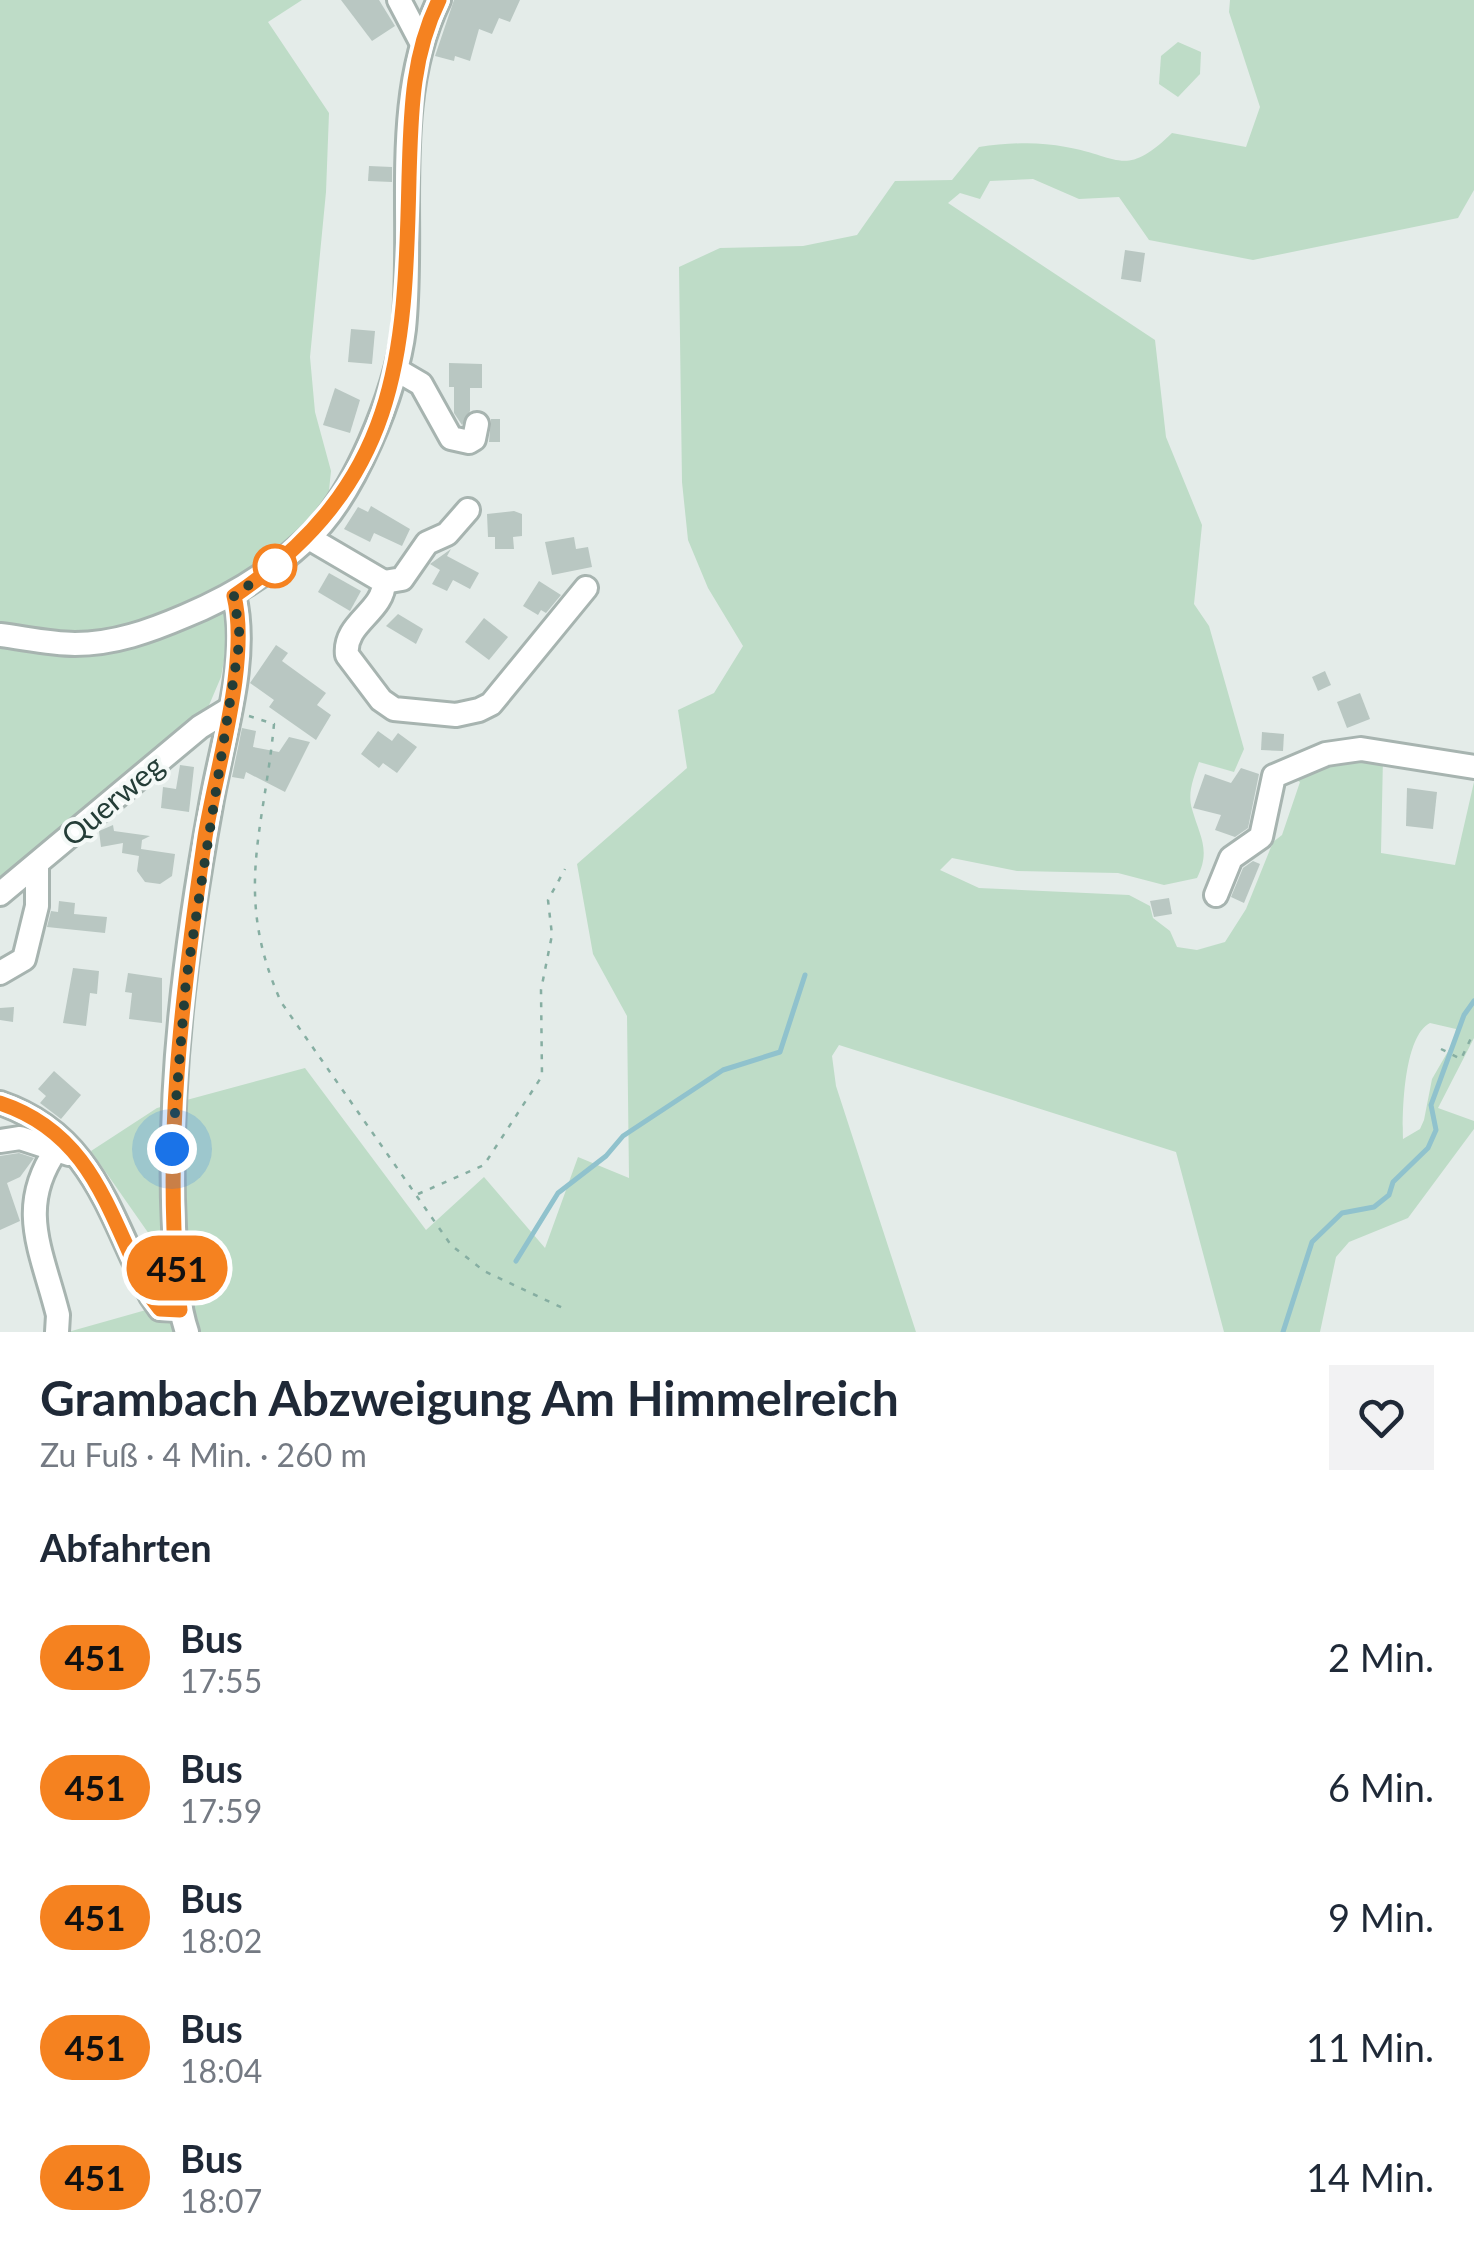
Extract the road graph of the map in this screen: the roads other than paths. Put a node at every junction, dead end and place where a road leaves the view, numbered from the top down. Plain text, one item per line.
1 (399, 0) edge
2 (439, 0) edge
3 (421, 42) junction
4 (397, 370) junction
5 (478, 424) dead end
6 (468, 510) dead end
7 (309, 538) junction
8 (384, 582) junction
9 (586, 588) dead end
10 (234, 596) junction
11 (0, 636) edge
12 (228, 710) junction
13 (1474, 767) edge
14 (37, 865) junction
15 (0, 894) edge
16 (1216, 894) dead end
17 (0, 973) edge
18 (0, 1103) edge
19 (0, 1141) edge
20 (56, 1150) junction
21 (84, 1160) junction
22 (184, 1321) edge
23 (57, 1332) edge

1 - 3 street
2 - 3 street
3 - 4 street
4 - 5 street
4 - 7 street
6 - 8 street
7 - 8 street
7 - 10 street
8 - 9 street
10 - 11 street
10 - 12 street
12 - 14 street, Querweg
12 - 22 street
13 - 16 street
14 - 15 street, Querweg
14 - 17 street
18 - 21 street
19 - 20 street
20 - 21 street
20 - 23 street
21 - 22 street

